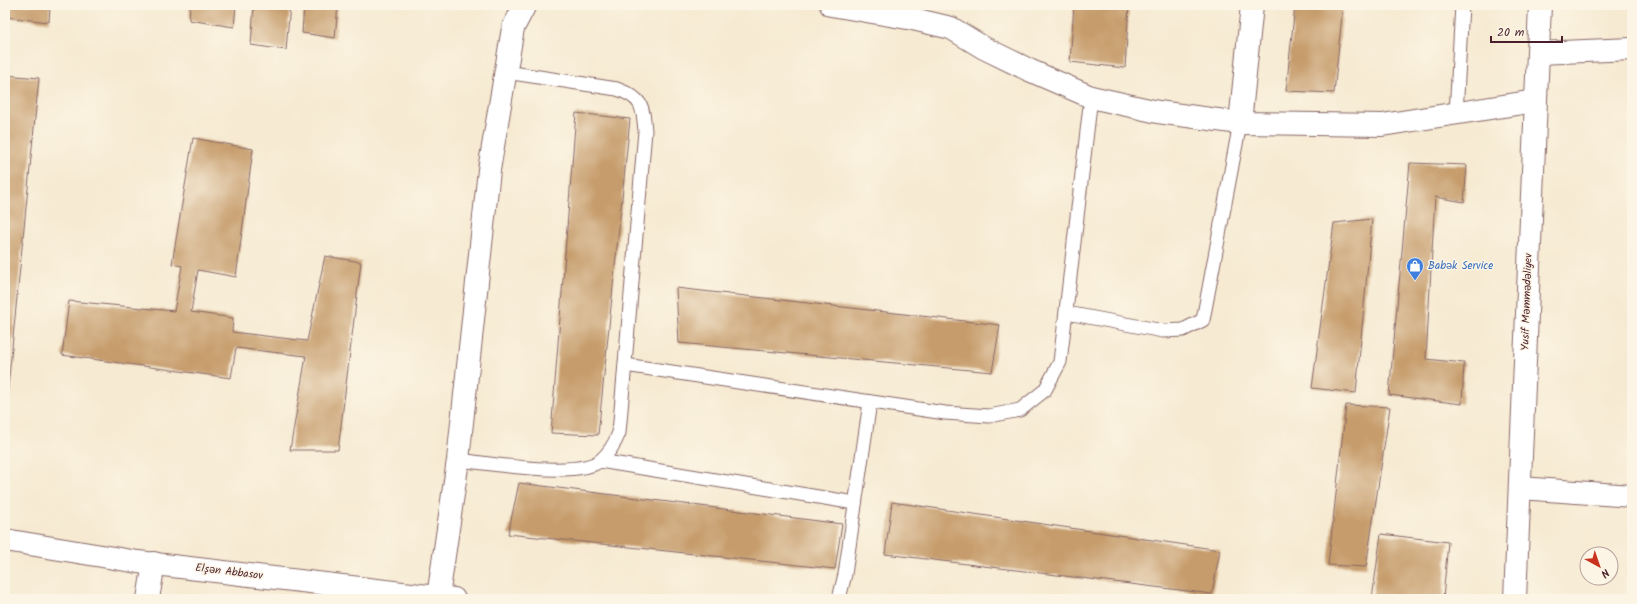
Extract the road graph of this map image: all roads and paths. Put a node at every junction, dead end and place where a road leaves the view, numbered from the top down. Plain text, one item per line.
1 (524, 5) edge
2 (832, 5) edge
3 (1252, 5) edge
4 (1462, 5) edge
5 (1540, 5) edge
6 (1632, 48) edge
7 (1538, 53) junction
8 (506, 72) junction
9 (1091, 97) junction
10 (1535, 101) junction
11 (1456, 114) junction
12 (1240, 123) junction
13 (1067, 313) junction
14 (625, 365) junction
15 (870, 402) junction
16 (458, 460) junction
17 (600, 461) junction
18 (1520, 488) junction
19 (1632, 496) edge
20 (855, 503) junction
21 (5, 540) edge
22 (154, 564) junction
23 (382, 595) edge
24 (446, 598) edge
25 (148, 599) edge
26 (839, 599) edge
27 (1516, 599) edge

1 - 8 street
2 - 9 street
3 - 12 street
4 - 11 lane
5 - 7 street, Yusif Məmmədəliyev
6 - 7 street
7 - 10 street, Yusif Məmmədəliyev
8 - 14 lane
8 - 16 street
9 - 12 street
9 - 13 lane
10 - 11 street
10 - 18 street, Yusif Məmmədəliyev
11 - 12 street
12 - 13 lane
13 - 15 lane
14 - 15 lane
14 - 17 lane
15 - 20 lane
16 - 17 lane
16 - 24 street
17 - 20 lane
18 - 19 street
18 - 27 street, Yusif Məmmədəliyev
20 - 26 lane
21 - 22 street, Elşən Abbasov
22 - 23 street, Elşən Abbasov
22 - 25 street
23 - 24 street, Elşən Abbasov

